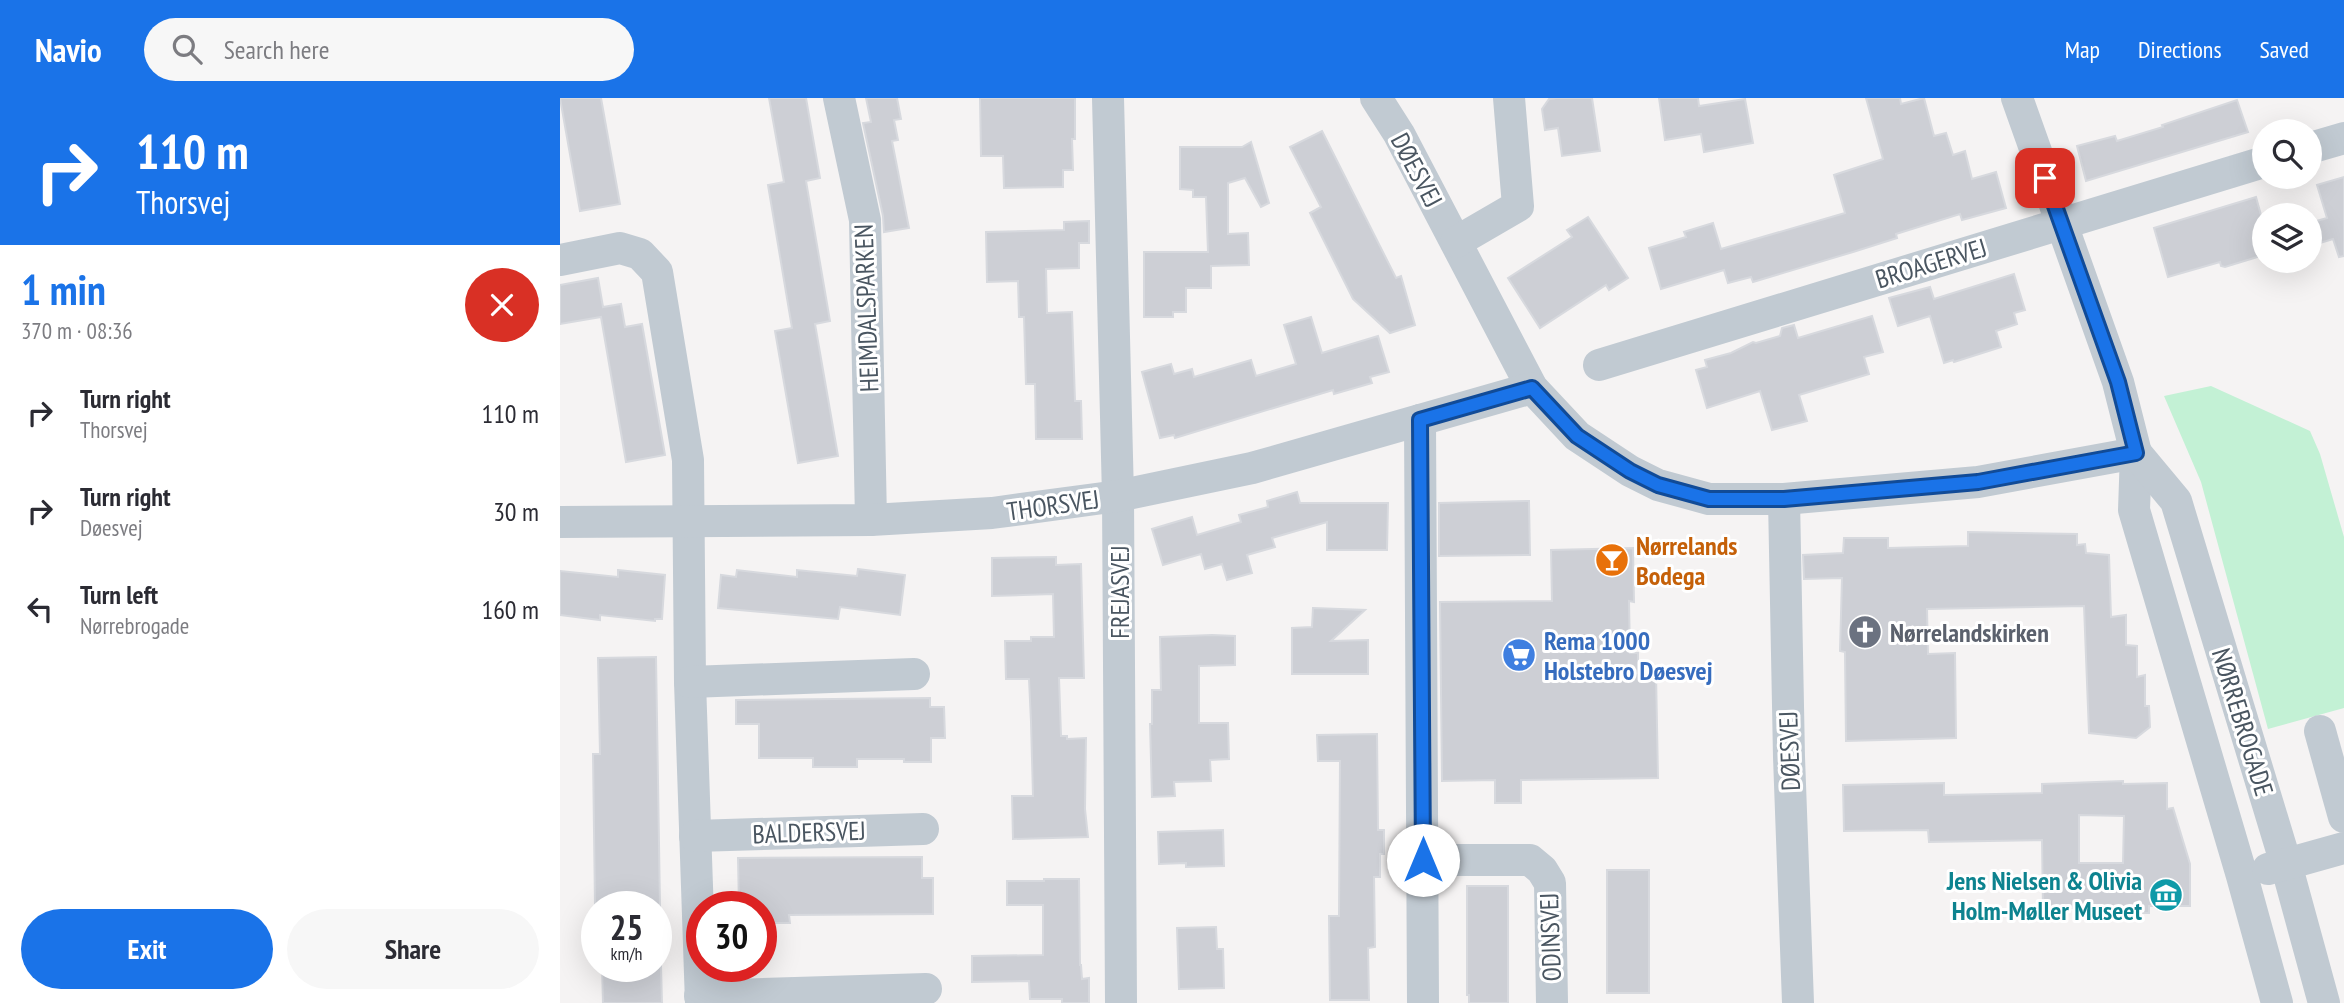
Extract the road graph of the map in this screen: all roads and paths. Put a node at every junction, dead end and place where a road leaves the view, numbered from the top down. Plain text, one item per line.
1 (839, 98) edge
2 (1108, 98) edge
3 (1376, 98) edge
4 (1509, 98) edge
5 (2017, 98) edge
6 (2344, 138) edge
7 (2322, 144) edge
8 (2252, 166) edge
9 (2061, 223) junction
10 (1456, 242) junction
11 (560, 260) edge
12 (1599, 365) dead end
13 (1532, 388) junction
14 (1420, 420) junction
15 (2136, 453) junction
16 (1118, 496) junction
17 (1784, 499) junction
18 (688, 520) junction
19 (871, 520) junction
20 (560, 522) edge
21 (914, 674) dead end
22 (690, 682) junction
23 (2320, 731) dead end
24 (2344, 817) edge
25 (923, 829) dead end
26 (695, 836) junction
27 (2344, 848) edge
28 (1423, 860) junction
29 (2286, 864) junction
30 (2242, 876) junction
31 (926, 989) dead end
32 (701, 1000) edge
33 (1121, 1003) edge
34 (1423, 1003) edge
35 (1552, 1003) edge
36 (1798, 1003) edge
37 (2277, 1003) edge
38 (2325, 1003) edge

1 - 19 street, HEIMDALSPARKEN
2 - 16 street, FREJASVEJ
3 - 10 street, DØESVEJ
4 - 10 street
5 - 9 street, NØRREBROGADE
6 - 7 street
8 - 9 street, BROAGERVEJ
9 - 12 street, BROAGERVEJ
9 - 15 street, NØRREBROGADE
10 - 13 street, DØESVEJ
11 - 18 street
13 - 14 street, THORSVEJ
13 - 17 street, DØESVEJ
14 - 16 street, THORSVEJ
14 - 28 street
15 - 17 street, DØESVEJ
15 - 29 street, NØRREBROGADE
15 - 30 street, NØRREBROGADE
16 - 19 street, THORSVEJ
16 - 33 street, FREJASVEJ
17 - 36 street, DØESVEJ
18 - 19 street, THORSVEJ
18 - 20 street, THORSVEJ
18 - 22 street
21 - 22 street
22 - 26 street
23 - 24 street
25 - 26 street, BALDERSVEJ
26 - 32 street
27 - 29 street
28 - 34 street
28 - 35 street, ODINSVEJ
29 - 30 street
29 - 38 street, NØRREBROGADE
30 - 37 street, NØRREBROGADE
31 - 32 street

